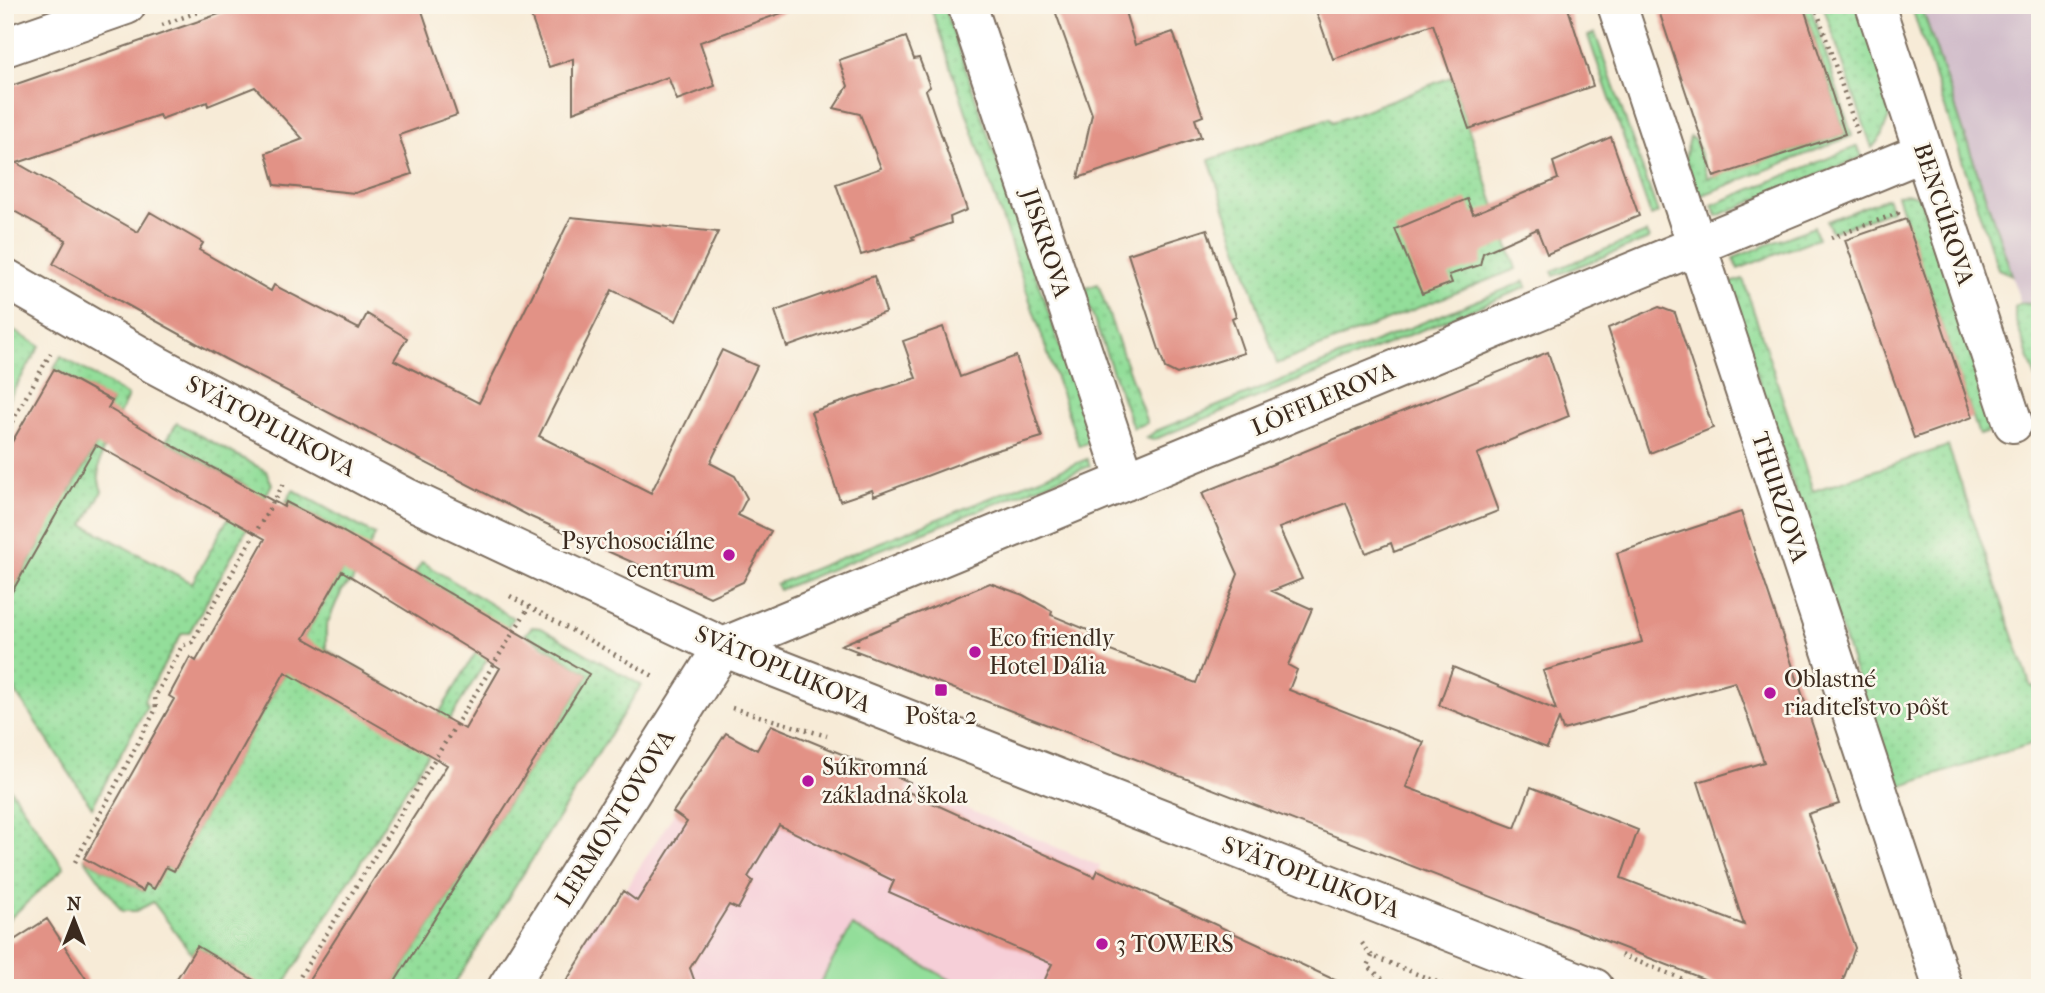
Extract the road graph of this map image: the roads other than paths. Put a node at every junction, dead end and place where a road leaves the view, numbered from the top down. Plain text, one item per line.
1 (126, 5) edge
2 (967, 5) edge
3 (1617, 5) edge
4 (1875, 5) edge
5 (5, 47) edge
6 (1923, 152) junction
7 (1696, 244) junction
8 (5, 278) edge
9 (2013, 424) dead end
10 (1126, 481) junction
11 (723, 648) junction
12 (507, 988) edge
13 (1594, 988) edge
14 (1943, 988) edge

1 - 5 street
2 - 10 street, JISKROVA
3 - 7 street, THURZOVA
4 - 6 street, BENCÚROVA
6 - 7 street, LÖFFLEROVA
6 - 9 street, BENCÚROVA
7 - 10 street, LÖFFLEROVA
7 - 14 street, THURZOVA
8 - 11 street, SVÄTOPLUKOVA
10 - 11 street, LÖFFLEROVA
11 - 12 street, LERMONTOVOVA
11 - 13 street, SVÄTOPLUKOVA

